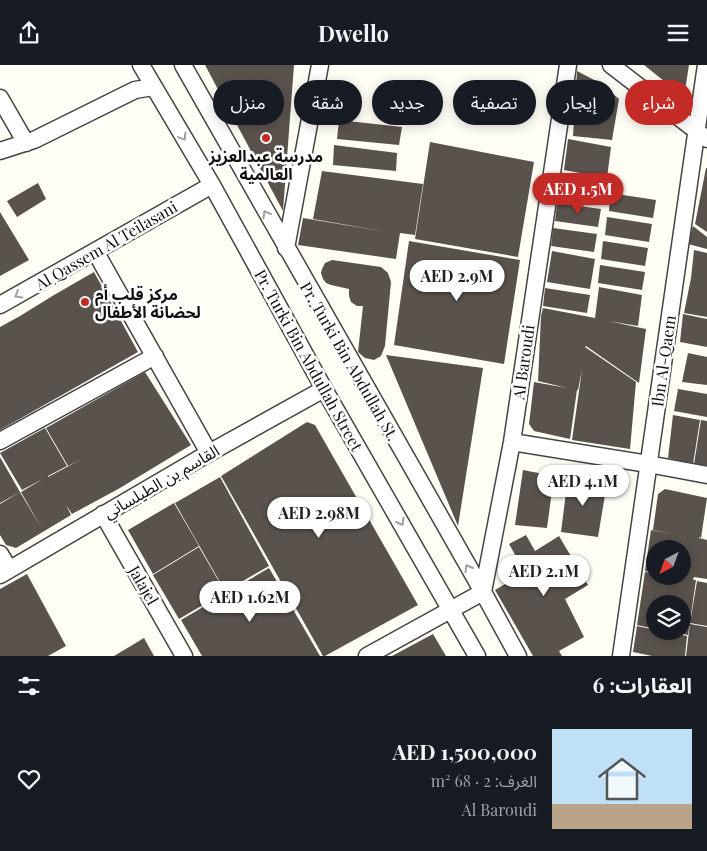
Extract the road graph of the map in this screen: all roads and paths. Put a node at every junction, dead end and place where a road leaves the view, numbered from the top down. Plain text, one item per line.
1 (141, 65) edge
2 (183, 65) edge
3 (320, 65) edge
4 (568, 65) edge
5 (611, 65) edge
6 (706, 65) edge
7 (153, 87) junction
8 (0, 98) edge
9 (702, 135) edge
10 (26, 143) junction
11 (0, 151) edge
12 (212, 185) junction
13 (286, 248) junction
14 (95, 251) junction
15 (0, 305) edge
16 (155, 356) junction
17 (324, 389) junction
18 (0, 441) edge
19 (512, 442) junction
20 (209, 453) junction
21 (648, 464) junction
22 (707, 475) edge
23 (103, 514) junction
24 (0, 554) edge
25 (4, 572) edge
26 (483, 592) junction
27 (451, 609) junction
28 (184, 656) edge
29 (367, 656) edge
30 (477, 656) edge
31 (518, 656) edge
32 (621, 656) edge

1 - 7 street, Pr. Turki Bin Abdullah Street
13 -> 2 street, Pr. Turki Bin Abdullah St.
3 - 13 street
4 - 19 street, Al Baroudi
5 - 9 street
6 - 9 street, Ibn Al-Qaem
7 - 10 street
7 -> 12 street, Pr. Turki Bin Abdullah Street
8 - 10 street
9 - 21 street, Ibn Al-Qaem
10 - 11 street
12 - 14 street, Al Qassem Al Teilasani
12 - 17 street, Pr. Turki Bin Abdullah Street
26 -> 13 street, Pr. Turki Bin Abdullah St.
14 -> 15 street, Al Qassem Al Teilasani
14 - 16 street
16 - 18 street
16 - 20 street
17 - 20 street, القاسم بن الطيلساني
17 -> 27 street, Pr. Turki Bin Abdullah Street
19 - 21 street
19 - 26 street, Al Baroudi
20 - 23 street, القاسم بن الطيلساني
21 - 22 street
21 - 32 street, Ibn Al-Qaem
23 - 25 street, القاسم بن الطيلساني
23 - 28 street, Jalajel
24 - 25 street
26 - 27 street
26 - 31 street, Pr. Turki Bin Abdullah St.
27 - 29 street
27 - 30 street, Pr. Turki Bin Abdullah Street

